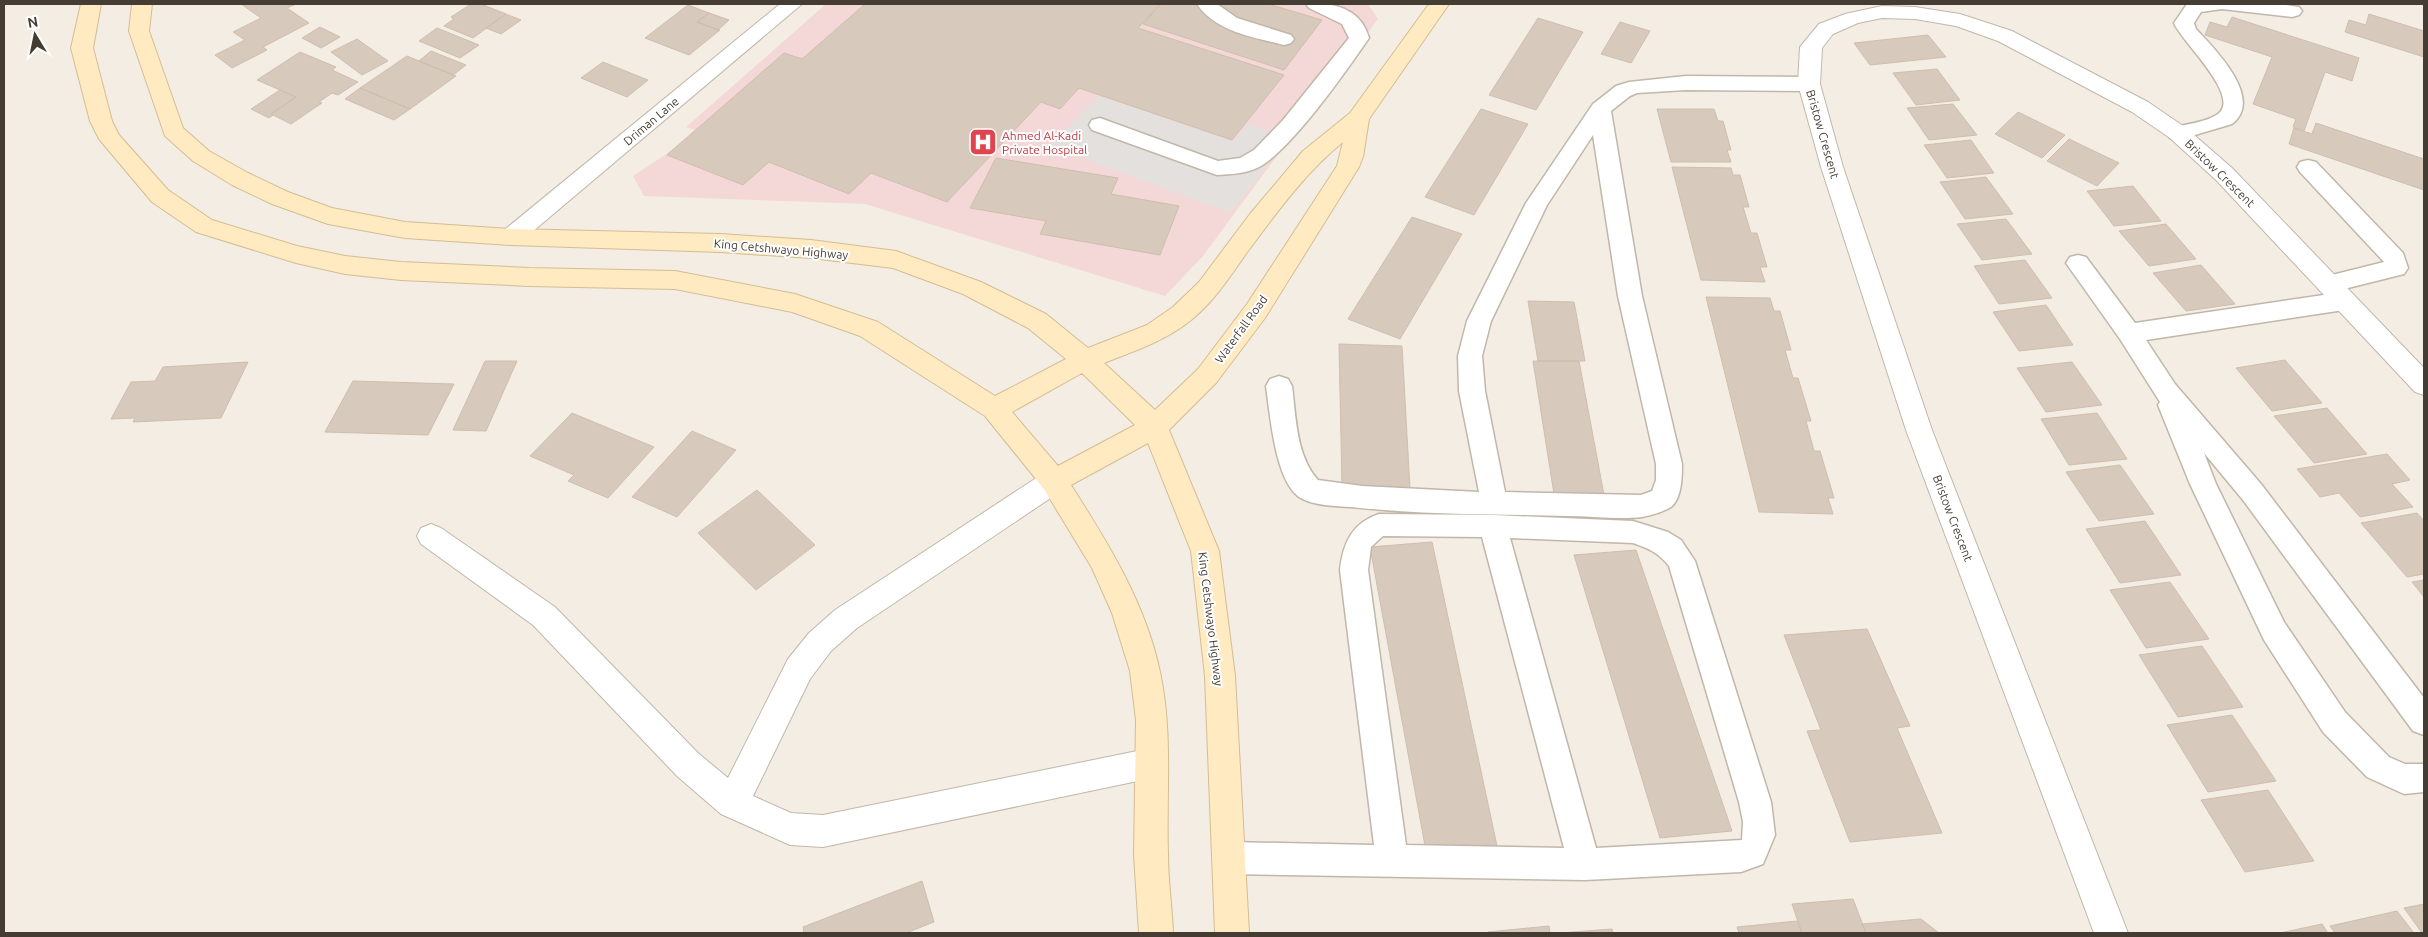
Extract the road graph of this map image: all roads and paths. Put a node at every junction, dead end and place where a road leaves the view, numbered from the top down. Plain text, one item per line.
1 (91, 4) edge
2 (142, 4) edge
3 (760, 4) edge
4 (1206, 4) edge
5 (1316, 4) edge
6 (1439, 4) edge
7 (2218, 4) edge
8 (2224, 4) edge
9 (787, 8) edge
10 (2292, 11) dead end
11 (1284, 39) dead end
12 (1809, 84) junction
13 (1600, 109) junction
14 (1358, 118) junction
15 (1100, 125) dead end
16 (2178, 133) junction
17 (2308, 167) dead end
18 (511, 237) junction
19 (2078, 263) dead end
20 (2336, 292) junction
21 (2129, 333) junction
22 (1085, 360) junction
23 (2424, 385) edge
24 (1279, 386) dead end
25 (2166, 390) junction
26 (994, 409) junction
27 (1155, 427) junction
28 (1054, 481) junction
29 (1494, 514) junction
30 (431, 536) dead end
31 (2424, 720) edge
32 (1152, 763) junction
33 (2424, 778) edge
34 (733, 803) junction
35 (1229, 858) junction
36 (1392, 862) junction
37 (1585, 864) junction
38 (1156, 933) edge
39 (1232, 933) edge
40 (2111, 933) edge

1 - 26 main road
2 - 18 main road, King Cetshwayo Highway
3 - 9 street
4 - 11 lane
5 - 15 lane
6 - 14 main road, Waterfall Road
7 - 16 lane
8 - 10 lane
9 - 18 street, Driman Lane
12 - 13 lane
12 - 16 street, Bristow Crescent
12 - 40 street, Bristow Crescent
13 - 29 lane
13 - 29 lane
14 - 22 main road, Waterfall Road
14 - 27 main road, Waterfall Road
16 - 20 street, Bristow Crescent
17 - 20 lane
18 - 22 main road, King Cetshwayo Highway
19 - 21 lane
20 - 21 lane
20 - 23 street, Bristow Crescent
21 - 25 lane
22 - 26 main road, Waterfall Road
22 - 27 main road, King Cetshwayo Highway
24 - 29 lane
25 - 31 lane
25 - 33 lane
26 - 28 main road
27 - 28 main road, Waterfall Road
27 - 35 main road, King Cetshwayo Highway
28 - 32 main road
28 - 34 street
29 - 36 lane
29 - 37 lane
29 - 37 lane
30 - 34 street
32 - 34 street
32 - 38 main road
35 - 36 lane
35 - 39 main road, King Cetshwayo Highway
36 - 37 lane

